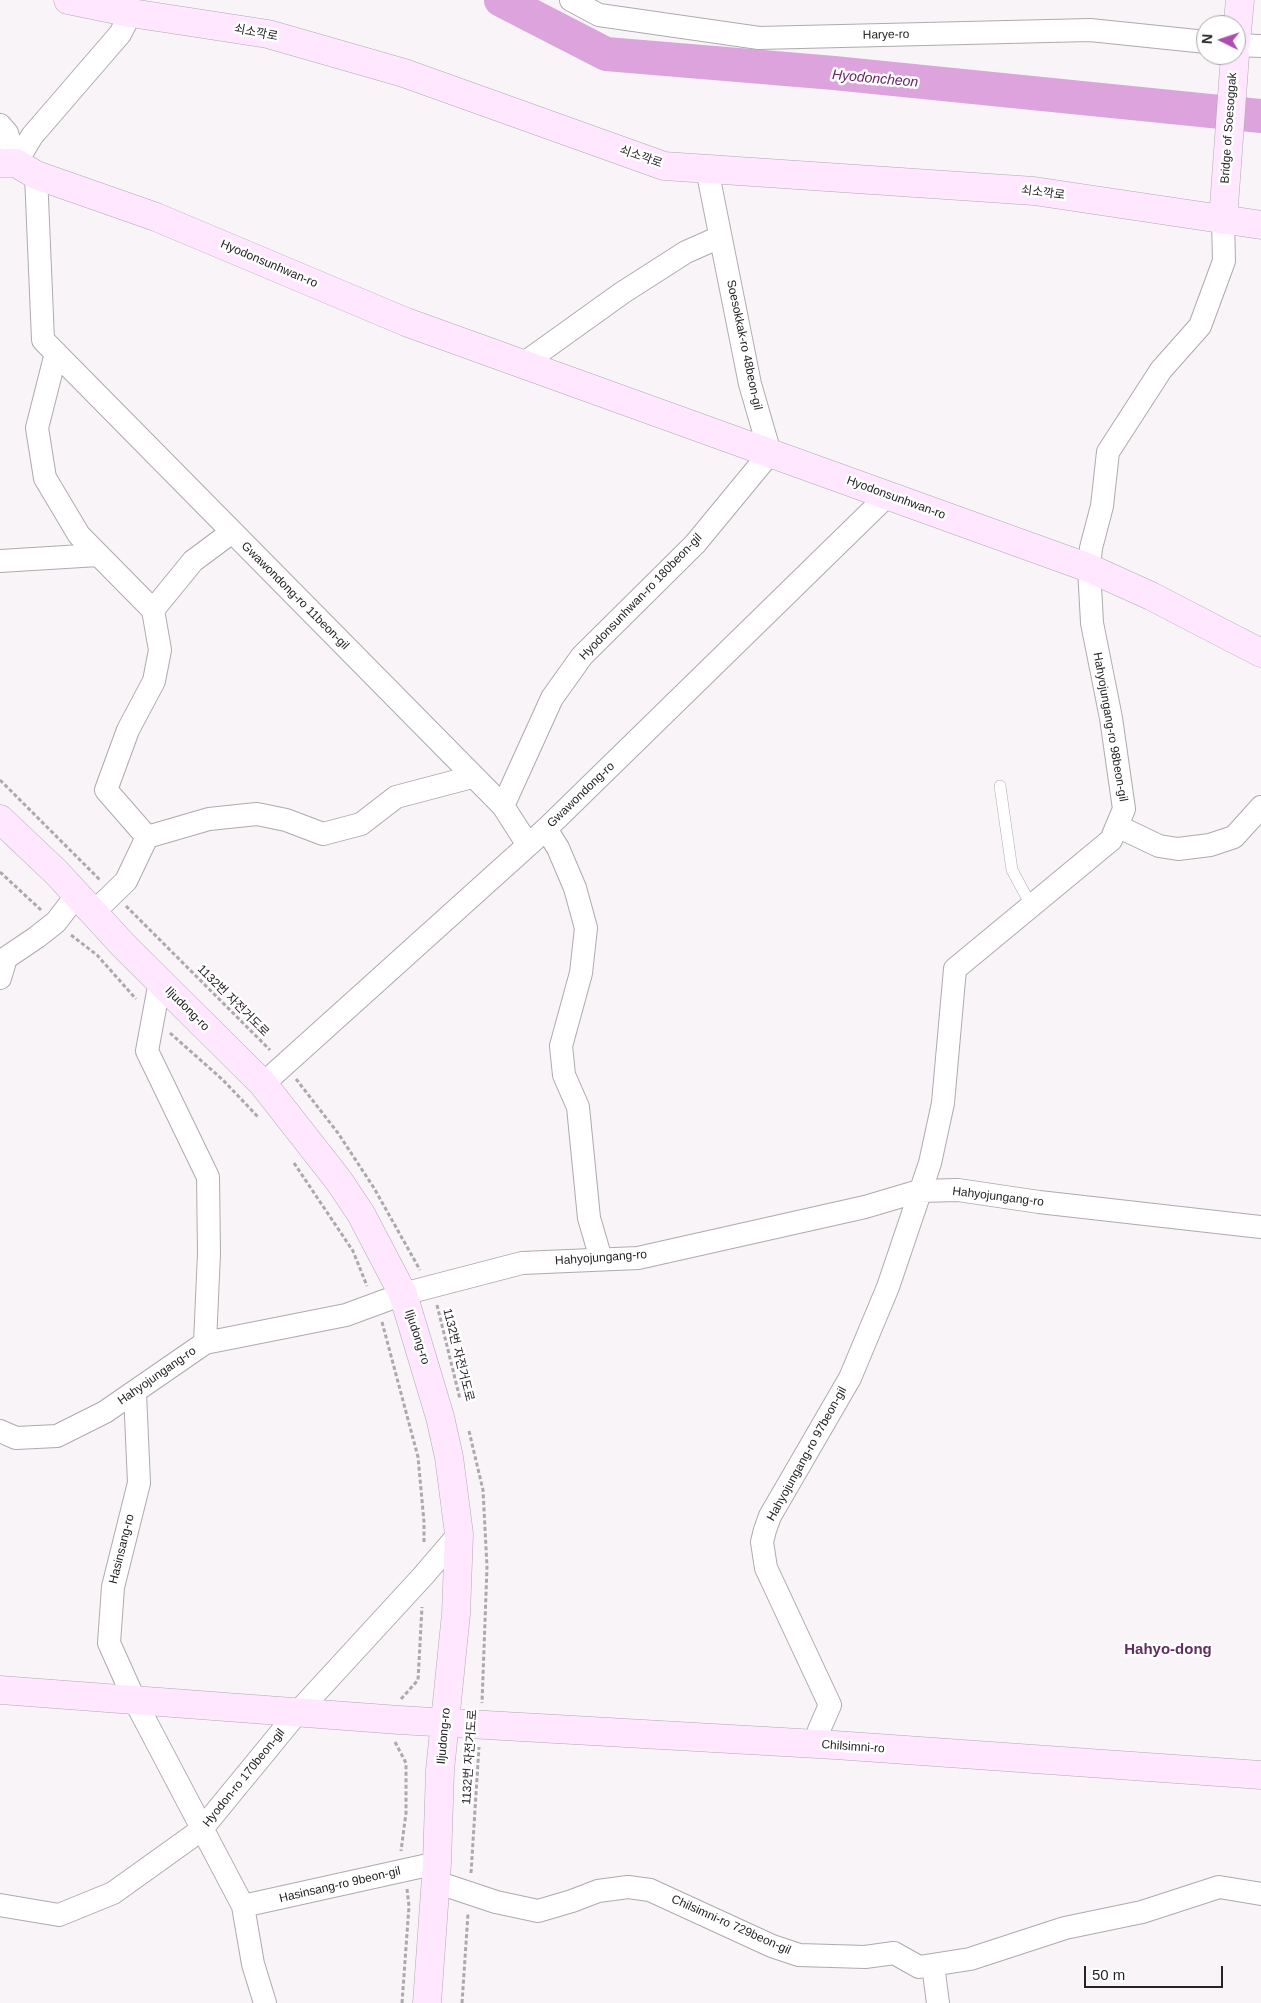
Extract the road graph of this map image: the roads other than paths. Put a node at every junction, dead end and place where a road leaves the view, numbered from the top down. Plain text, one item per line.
1 (68, 0) edge
2 (571, 0) edge
3 (1240, 0) edge
4 (131, 13) junction
5 (1239, 15) edge
6 (1196, 41) edge
7 (1261, 46) edge
8 (1246, 49) edge
9 (1234, 65) edge
10 (0, 124) edge
11 (17, 167) edge
12 (707, 168) junction
13 (1223, 220) junction
14 (1261, 225) edge
15 (720, 237) junction
16 (56, 353) junction
17 (523, 364) junction
18 (770, 453) junction
19 (888, 495) junction
20 (232, 532) junction
21 (98, 555) junction
22 (0, 561) edge
23 (1089, 568) junction
24 (153, 610) junction
25 (1261, 653) edge
26 (472, 777) junction
27 (1000, 786) dead end
28 (503, 806) junction
29 (1261, 807) edge
30 (0, 818) edge
31 (1117, 826) junction
32 (546, 829) junction
33 (147, 836) junction
34 (528, 845) junction
35 (85, 904) junction
36 (1032, 907) junction
37 (0, 978) edge
38 (160, 981) junction
39 (263, 1084) junction
40 (920, 1191) junction
41 (1261, 1227) edge
42 (601, 1259) junction
43 (403, 1294) junction
44 (205, 1343) junction
45 (135, 1393) junction
46 (0, 1431) edge
47 (459, 1534) junction
48 (0, 1690) edge
49 (135, 1701) junction
50 (297, 1713) junction
51 (445, 1723) junction
52 (818, 1744) junction
53 (1261, 1775) edge
54 (201, 1830) junction
55 (436, 1872) junction
56 (1261, 1894) edge
57 (0, 1905) edge
58 (243, 1906) junction
59 (933, 1965) junction
60 (264, 2003) edge
61 (427, 2003) edge
62 (938, 2003) edge

1 - 4 street, 쇠소깍로
2 - 6 street, Harye-ro
3 - 5 street, Bridge of Soesoggak
4 - 11 street
4 - 12 street, 쇠소깍로
7 - 8 street
9 - 13 street, Bridge of Soesoggak
10 - 11 street, Gwawondong-ro 11beon-gil
11 - 16 street, Gwawondong-ro 11beon-gil
11 - 17 street, Hyodonsunhwan-ro
12 - 13 street, 쇠소깍로
12 - 15 street, Soesokkak-ro 48beon-gil
13 - 14 street, 쇠소깍로
13 - 23 street, Hahyojungang-ro 98beon-gil
15 - 17 street
15 - 18 street, Soesokkak-ro 48beon-gil
16 - 20 street, Gwawondong-ro 11beon-gil
16 - 21 street
17 - 18 street, Hyodonsunhwan-ro
18 - 19 street, Hyodonsunhwan-ro
18 - 28 street, Hyodonsunhwan-ro 180beon-gil
19 - 23 street, Hyodonsunhwan-ro
19 - 32 street, Gwawondong-ro
20 - 24 street
20 - 26 street, Gwawondong-ro 11beon-gil
21 - 22 street
21 - 24 street
23 - 25 street, Hyodonsunhwan-ro
23 - 31 street, Hahyojungang-ro 98beon-gil
24 - 33 street
26 - 28 street, Gwawondong-ro 11beon-gil
26 - 33 street
27 - 36 lane
28 - 34 street, Gwawondong-ro 11beon-gil
29 - 31 street
30 - 35 street, Iljudong-ro
31 - 36 street, Hahyojungang-ro 98beon-gil
32 - 34 street, Gwawondong-ro
32 - 42 street
33 - 35 street
34 - 39 street, Gwawondong-ro
35 - 37 street
35 - 38 street, Iljudong-ro
36 - 40 street, Hahyojungang-ro 98beon-gil
38 - 39 street, Iljudong-ro
38 - 44 street
39 - 43 street, Iljudong-ro
40 - 41 street, Hahyojungang-ro
40 - 42 street, Hahyojungang-ro
40 - 52 street, Hahyojungang-ro 97beon-gil
42 - 43 street, Hahyojungang-ro
43 - 44 street, Hahyojungang-ro
43 - 47 street, Iljudong-ro
44 - 45 street, Hahyojungang-ro
45 - 46 street, Hahyojungang-ro
45 - 49 street, Hasinsang-ro
47 - 50 street, Hyodon-ro 170beon-gil
47 - 51 street, Iljudong-ro
48 - 49 street
49 - 50 street
49 - 54 street
50 - 51 street
50 - 54 street, Hyodon-ro 170beon-gil
51 - 52 street, Chilsimni-ro
51 - 55 street, Iljudong-ro
52 - 53 street, Chilsimni-ro
54 - 57 street, Hyodon-ro 170beon-gil
54 - 58 street
55 - 58 street, Hasinsang-ro 9beon-gil
55 - 59 street, Chilsimni-ro 729beon-gil
55 - 61 street, Iljudong-ro
56 - 59 street, Chilsimni-ro 729beon-gil
58 - 60 street
59 - 62 street

